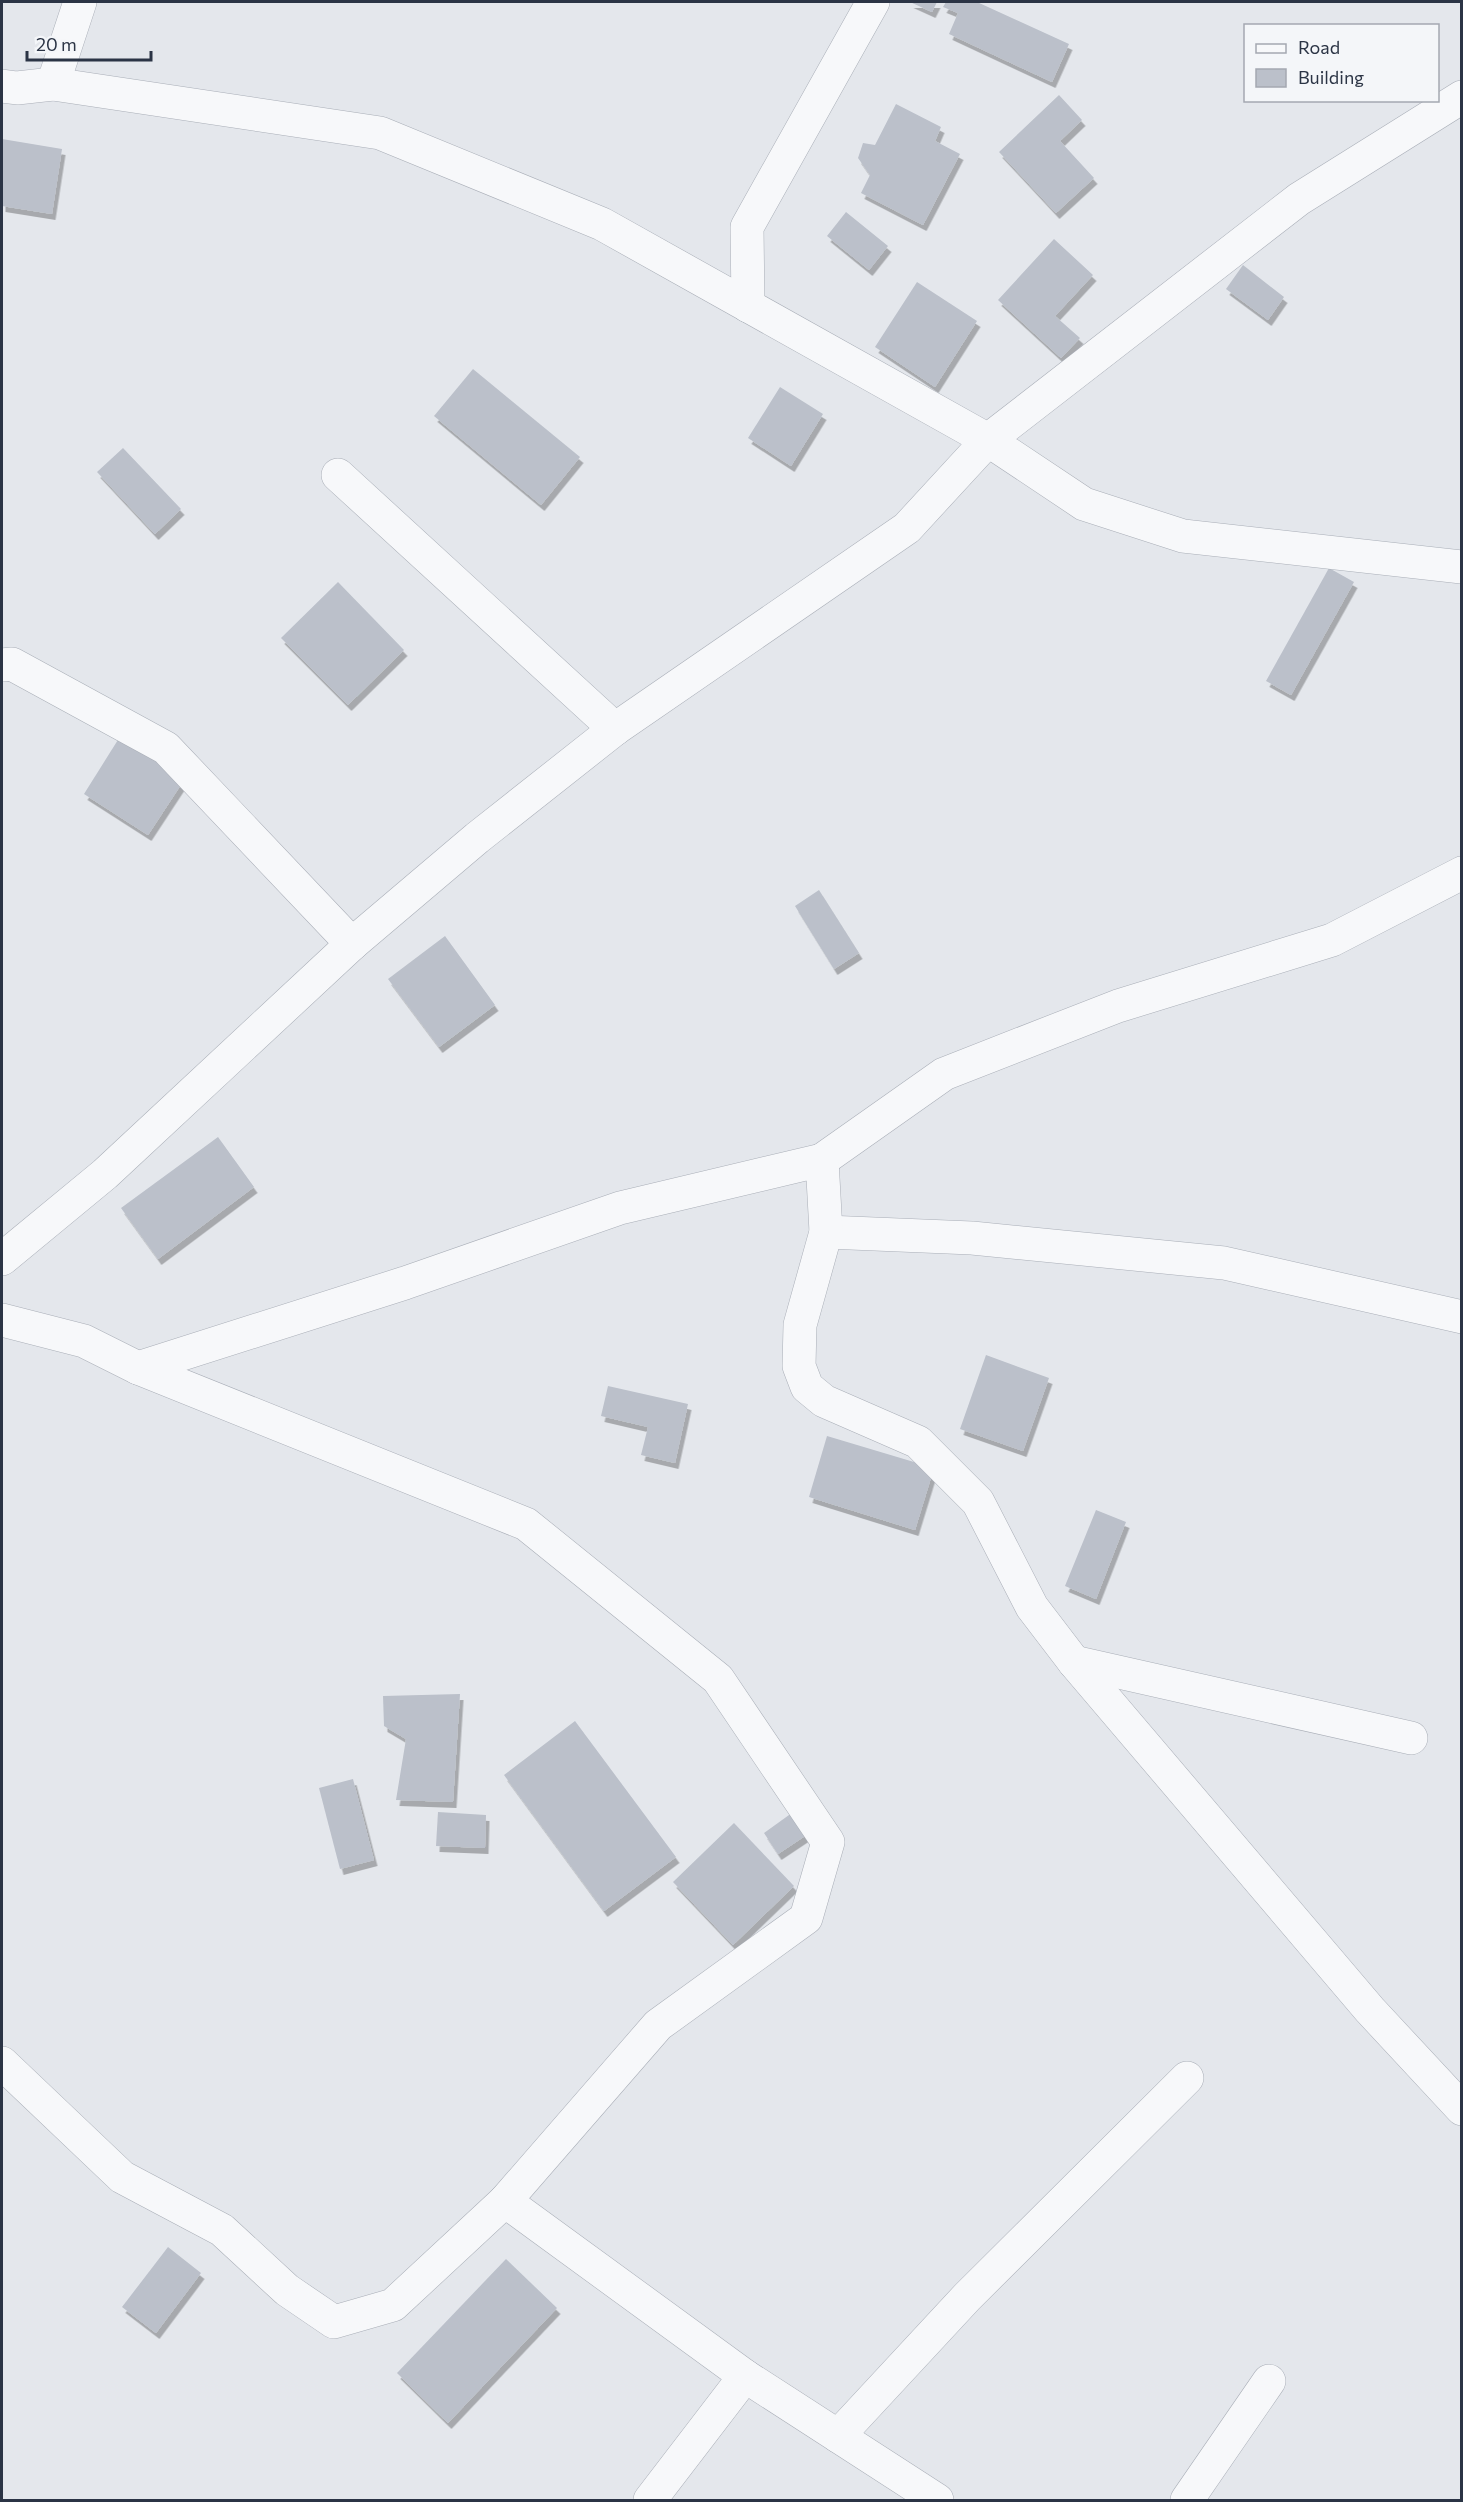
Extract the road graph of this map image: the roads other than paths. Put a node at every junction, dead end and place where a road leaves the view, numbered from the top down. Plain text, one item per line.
1 (80, 2) edge
2 (873, 2) edge
3 (52, 84) junction
4 (2, 86) edge
5 (1461, 97) edge
6 (748, 306) junction
7 (988, 440) junction
8 (338, 475) dead end
9 (1461, 567) edge
10 (2, 664) edge
11 (615, 729) junction
12 (1461, 873) edge
13 (352, 944) junction
14 (822, 1160) junction
15 (826, 1232) junction
16 (2, 1259) edge
17 (1461, 1317) edge
18 (2, 1320) edge
19 (138, 1368) junction
20 (1074, 1662) junction
21 (1411, 1738) dead end
22 (2, 2063) edge
23 (1187, 2078) dead end
24 (1461, 2109) edge
25 (505, 2201) junction
26 (745, 2376) junction
27 (1269, 2381) dead end
28 (838, 2436) junction
29 (650, 2500) edge
30 (937, 2500) edge
31 (1186, 2500) edge

1 - 3 street
2 - 6 street
3 - 4 street
3 - 6 street
5 - 7 street
6 - 7 street
7 - 9 street
7 - 11 street
8 - 11 street
10 - 13 street
11 - 13 street
12 - 14 street
13 - 16 street
14 - 15 street
14 - 19 street
15 - 17 street
15 - 20 street
18 - 19 street
19 - 25 street
20 - 21 street
20 - 24 street
22 - 25 street
23 - 28 street
25 - 26 street
26 - 28 street
26 - 29 street
27 - 31 street
28 - 30 street

